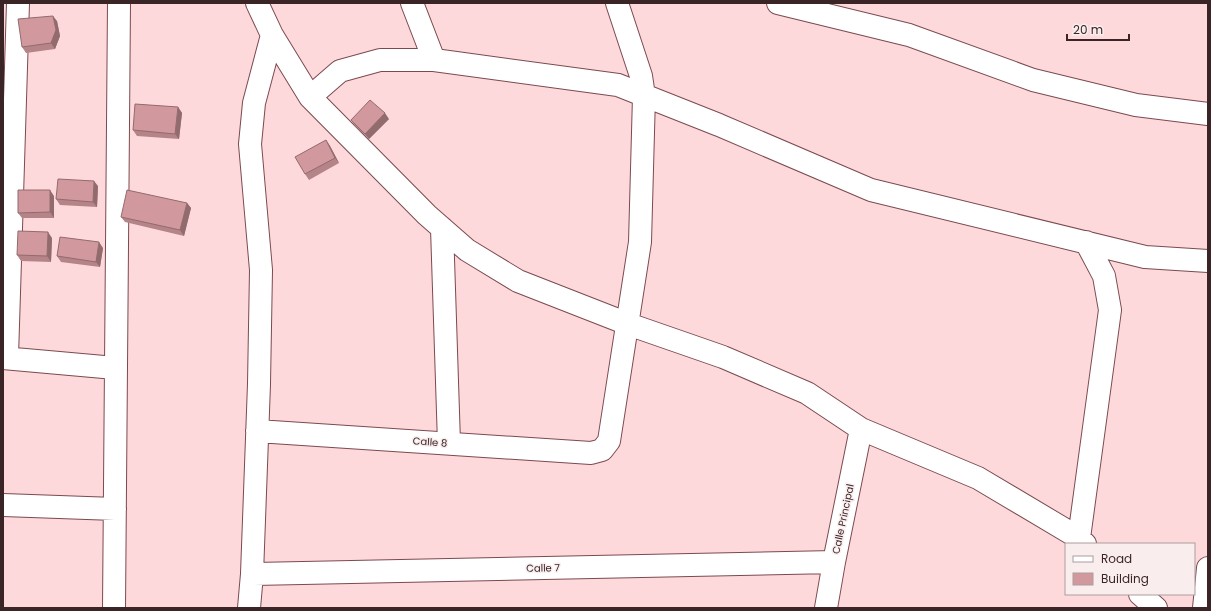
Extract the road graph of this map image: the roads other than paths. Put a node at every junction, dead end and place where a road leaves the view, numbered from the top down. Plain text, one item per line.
1 (18, 3) edge
2 (119, 3) edge
3 (257, 3) edge
4 (412, 3) edge
5 (617, 3) edge
6 (778, 3) edge
7 (272, 35) junction
8 (434, 60) junction
9 (644, 96) junction
10 (310, 97) junction
11 (1208, 114) edge
12 (442, 228) junction
13 (1086, 242) junction
14 (1208, 261) edge
15 (628, 324) junction
16 (5, 358) edge
17 (115, 368) junction
18 (861, 430) junction
19 (257, 431) junction
20 (449, 443) junction
21 (3, 505) edge
22 (115, 509) junction
23 (1082, 541) edge
24 (834, 562) junction
25 (1208, 568) edge
26 (252, 574) junction
27 (1141, 595) edge
28 (114, 608) edge
29 (248, 608) edge
30 (826, 608) edge
31 (1156, 608) edge
32 (1204, 608) edge

1 - 16 street
2 - 17 street
3 - 7 street
4 - 8 street
5 - 9 street
6 - 11 street
7 - 10 street
7 - 19 street
8 - 9 street
8 - 10 street
9 - 13 street
9 - 15 street
10 - 12 street
12 - 15 street
12 - 20 street
13 - 14 street
13 - 23 street
15 - 18 street
15 - 20 street, Calle 8
16 - 17 street
17 - 22 street
18 - 23 street
18 - 24 street, Calle Principal
19 - 20 street, Calle 8
19 - 26 street
21 - 22 street
22 - 28 street
24 - 26 street, Calle 7
24 - 30 street, Calle Principal
25 - 32 street
26 - 29 street
27 - 31 street

